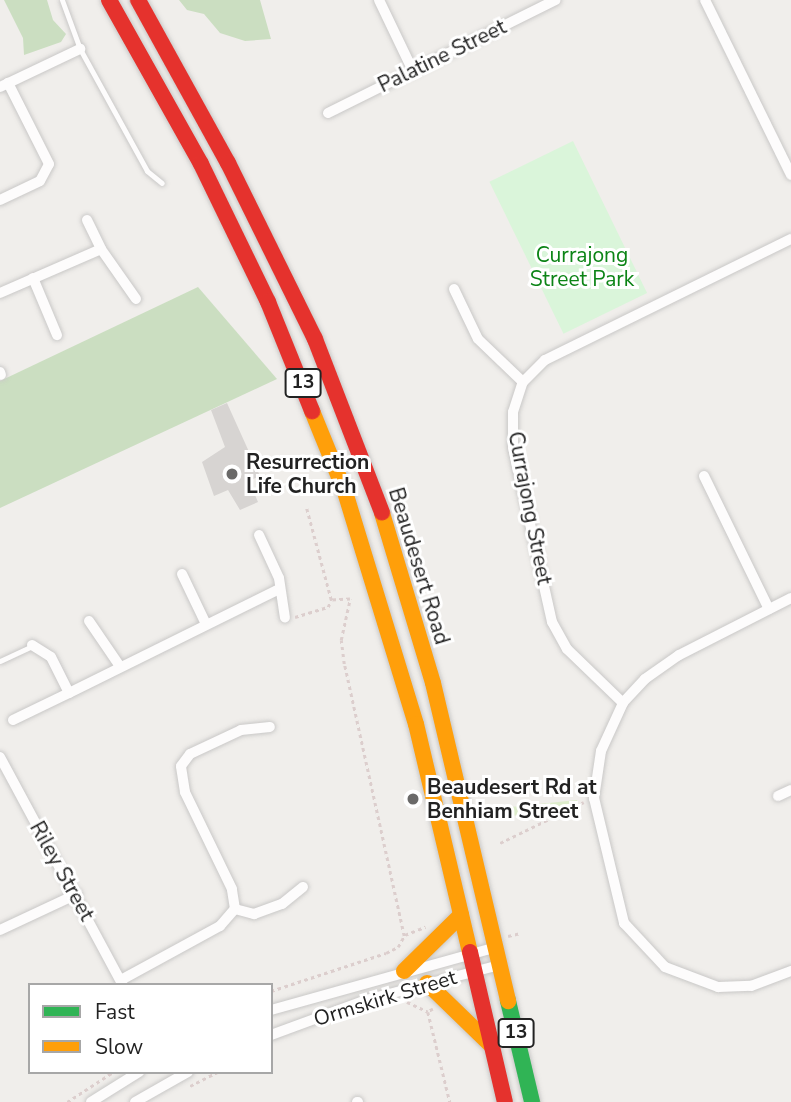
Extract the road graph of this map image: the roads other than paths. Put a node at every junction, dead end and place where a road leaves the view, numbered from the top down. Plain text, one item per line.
1 (62, 0) edge
2 (110, 0) edge
3 (138, 0) edge
4 (379, 0) edge
5 (556, 0) edge
6 (705, 0) edge
7 (80, 49) junction
8 (413, 71) junction
9 (4, 85) edge
10 (328, 113) dead end
11 (791, 175) edge
12 (162, 183) dead end
13 (0, 200) edge
14 (87, 220) dead end
15 (791, 239) edge
16 (101, 249) junction
17 (33, 278) junction
18 (454, 289) dead end
19 (0, 293) edge
20 (136, 299) dead end
21 (57, 335) dead end
22 (523, 382) junction
23 (704, 475) dead end
24 (258, 535) dead end
25 (182, 574) dead end
26 (279, 589) junction
27 (791, 598) edge
28 (769, 609) junction
29 (285, 618) road end
30 (89, 621) dead end
31 (206, 624) junction
32 (33, 645) joint
33 (0, 661) edge
34 (119, 665) junction
35 (69, 693) junction
36 (623, 703) junction
37 (13, 720) dead end
38 (270, 727) dead end
39 (0, 757) edge
40 (791, 790) edge
41 (778, 796) dead end
42 (303, 887) dead end
43 (76, 894) junction
44 (235, 909) junction
45 (461, 915) junction
46 (0, 930) edge
47 (500, 942) junction
48 (470, 954) junction
49 (499, 965) junction
50 (404, 971) junction
51 (474, 971) junction
52 (791, 971) edge
53 (122, 982) edge
54 (427, 983) junction
55 (273, 1009) edge
56 (273, 1034) edge
57 (491, 1045) junction
58 (136, 1074) edge
59 (170, 1077) edge
60 (91, 1102) edge
61 (135, 1102) edge
62 (505, 1102) edge
63 (532, 1102) edge

1 - 7 lane
2 - 45 highway, 13
3 - 47 highway, Beaudesert Road / 13
4 - 8 street
5 - 8 street, Palatine Street
6 - 11 street
7 - 9 street
7 - 12 lane
8 - 10 street, Palatine Street
9 - 13 street
14 - 16 street
15 - 22 street
16 - 17 street
16 - 20 street
17 - 19 street
17 - 21 street
18 - 22 street
22 - 36 street, Currajong Street
23 - 28 street
24 - 26 street
25 - 31 street
26 - 29 street
26 - 31 street
27 - 28 street
28 - 36 street
30 - 34 street
31 - 34 street
32 - 33 lane
32 - 35 street
34 - 35 street
35 - 37 street
36 - 52 street
38 - 44 street
39 - 43 street, Riley Street
40 - 41 street
42 - 44 street
43 - 46 street
43 - 53 street, Riley Street
44 - 53 street
45 - 48 highway, 13
45 - 50 highway
47 - 48 street, Ormskirk Street
47 - 49 highway, Beaudesert Road / 13
48 - 50 street, Ormskirk Street
48 - 51 highway, 13
49 - 51 street, Ormskirk Street
49 - 63 highway, Beaudesert Road / 13
50 - 55 street, Ormskirk Street
51 - 54 street, Ormskirk Street
51 - 57 highway, 13
54 - 56 street, Ormskirk Street
54 - 57 highway
57 - 62 highway, 13
58 - 60 street
59 - 61 street

